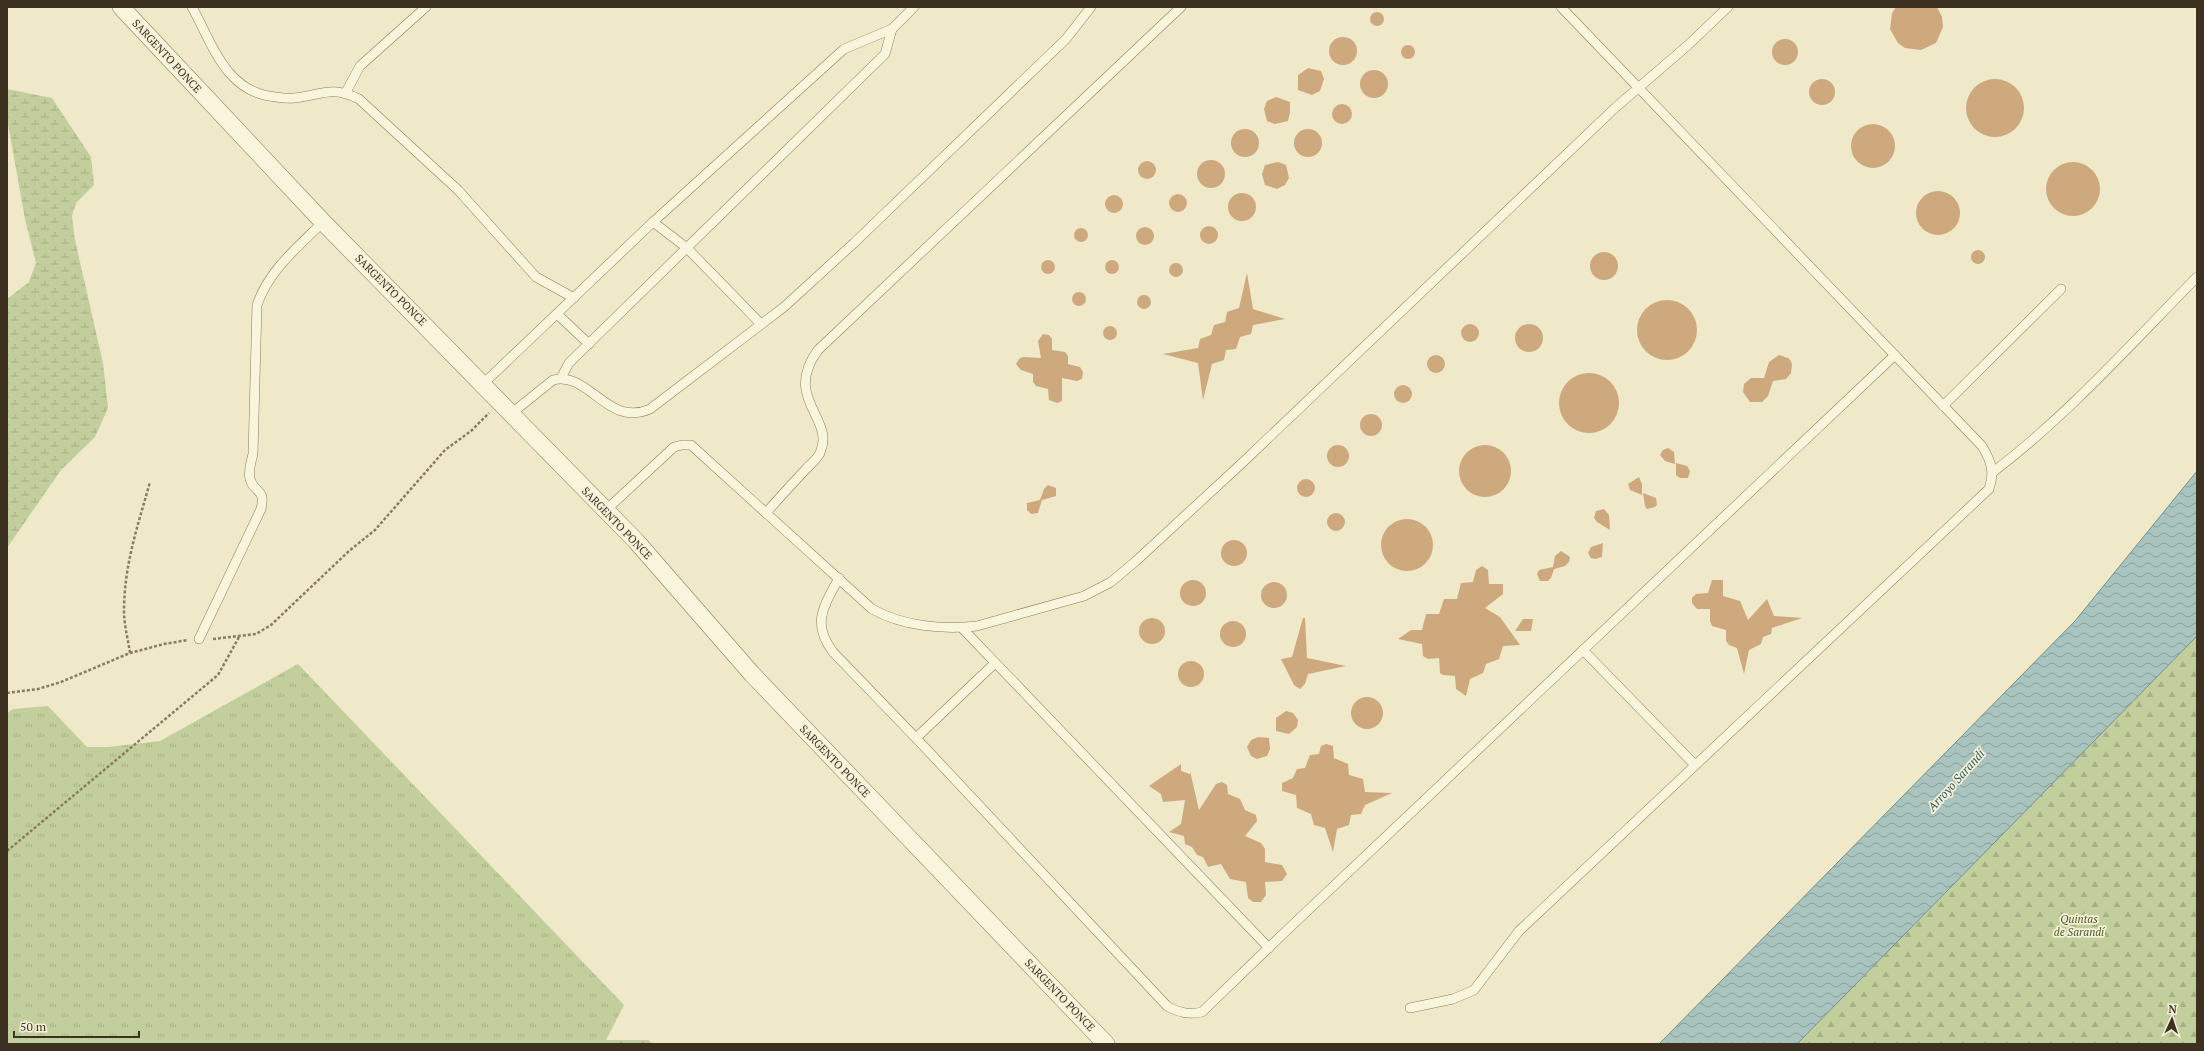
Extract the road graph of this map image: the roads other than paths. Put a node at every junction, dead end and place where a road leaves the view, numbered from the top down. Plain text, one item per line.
1 (121, 7) edge
2 (192, 7) edge
3 (426, 7) edge
4 (914, 7) edge
5 (1091, 7) edge
6 (1180, 7) edge
7 (1561, 7) edge
8 (1728, 7) edge
9 (892, 29) junction
10 (1638, 87) junction
11 (346, 92) junction
12 (323, 222) junction
13 (653, 222) junction
14 (687, 248) junction
15 (2197, 277) edge
16 (2061, 289) dead end
17 (574, 298) junction
18 (557, 314) junction
19 (761, 324) junction
20 (589, 344) junction
21 (1895, 355) junction
22 (561, 378) junction
23 (483, 384) junction
24 (1943, 406) junction
25 (506, 407) junction
26 (1993, 472) junction
27 (605, 511) junction
28 (766, 513) junction
29 (839, 578) junction
30 (962, 628) junction
31 (199, 639) road end
32 (1583, 650) junction
33 (995, 663) junction
34 (916, 738) junction
35 (1694, 764) junction
36 (1269, 948) junction
37 (1410, 1008) dead end
38 (1106, 1044) edge

1 - 12 street, SARGENTO PONCE
2 - 11 lane
3 - 11 lane
4 - 9 lane
5 - 19 lane
6 - 28 lane
7 - 10 lane
8 - 10 lane
9 - 13 lane
9 - 14 lane
10 - 21 lane
10 - 30 lane
11 - 17 lane
12 - 23 street, SARGENTO PONCE
12 - 31 lane
13 - 14 lane
13 - 17 lane
14 - 19 lane
14 - 20 lane
15 - 26 lane
16 - 24 lane
17 - 18 lane
18 - 20 lane
18 - 23 lane
19 - 22 lane
20 - 22 lane
21 - 24 lane
21 - 32 lane
22 - 25 lane
23 - 25 street, SARGENTO PONCE
24 - 26 lane
25 - 27 street, SARGENTO PONCE
26 - 35 lane
27 - 28 lane
27 - 38 street, SARGENTO PONCE
28 - 29 lane
29 - 30 lane
29 - 34 lane
30 - 33 lane
32 - 35 lane
32 - 36 lane
33 - 34 lane
33 - 36 lane
34 - 36 lane
35 - 37 lane

